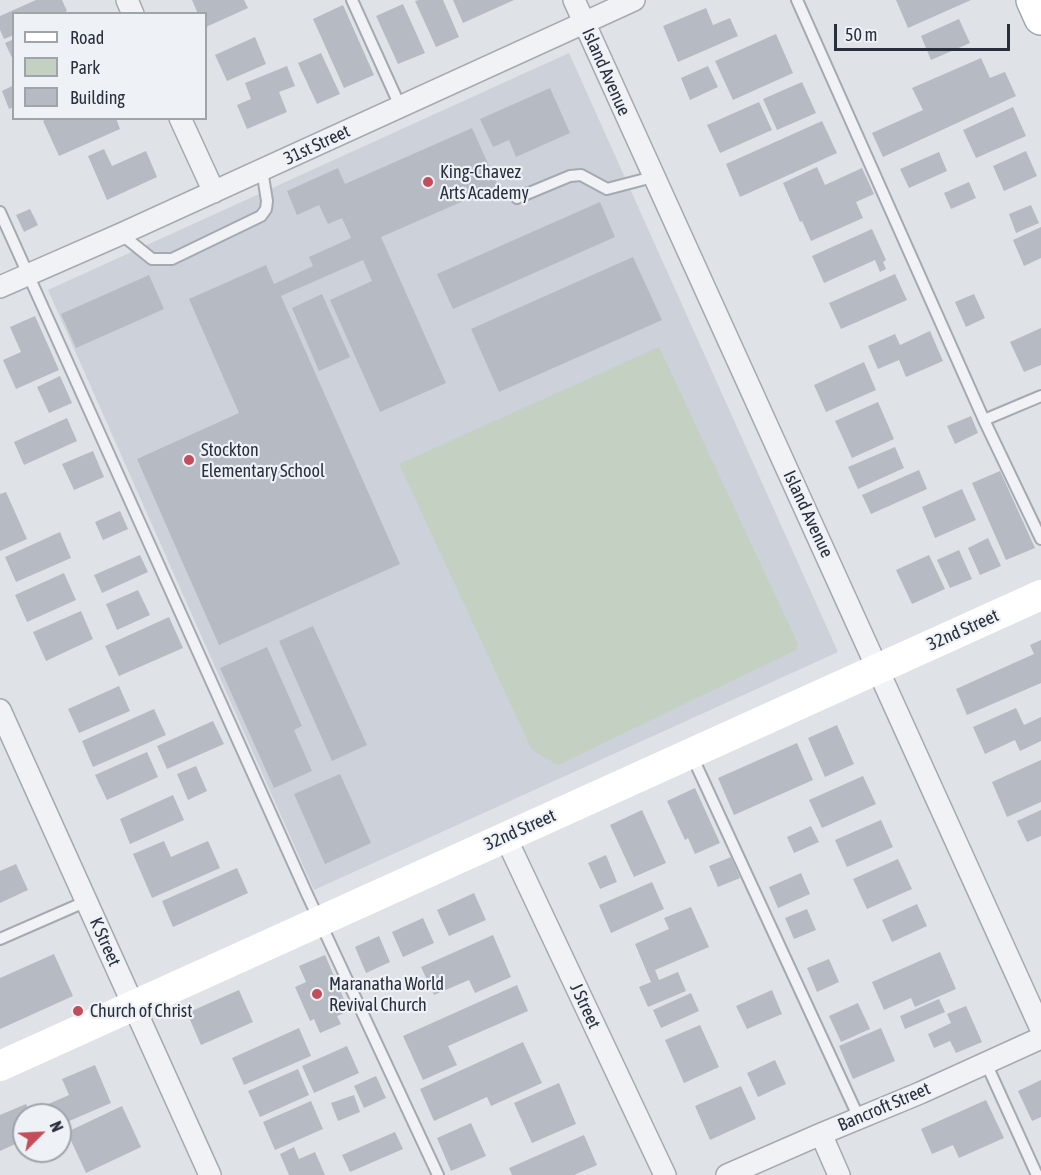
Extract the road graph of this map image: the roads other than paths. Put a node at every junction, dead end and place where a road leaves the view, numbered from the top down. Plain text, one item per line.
1 (352, 0) edge
2 (574, 0) edge
3 (634, 0) edge
4 (797, 0) edge
5 (1033, 0) edge
6 (1041, 18) edge
7 (584, 23) junction
8 (400, 106) junction
9 (181, 120) edge
10 (262, 170) junction
11 (653, 177) junction
12 (214, 192) junction
13 (517, 198) dead end
14 (0, 212) edge
15 (121, 234) junction
16 (28, 274) junction
17 (0, 287) edge
18 (1041, 397) edge
19 (984, 420) junction
20 (1040, 534) edge
21 (1041, 595) edge
22 (878, 668) junction
23 (0, 710) edge
24 (691, 753) junction
25 (505, 836) junction
26 (87, 902) junction
27 (320, 922) junction
28 (0, 939) edge
29 (134, 1005) junction
30 (1041, 1029) edge
31 (1041, 1038) edge
32 (986, 1063) junction
33 (0, 1066) edge
34 (859, 1118) junction
35 (821, 1134) junction
36 (210, 1175) edge
37 (438, 1175) edge
38 (665, 1175) edge
39 (727, 1175) edge
40 (839, 1175) edge
41 (1037, 1175) edge

1 - 8 lane
2 - 7 street, Island Avenue
3 - 7 street, 31st Street
4 - 19 lane
5 - 6 main road
7 - 8 street, 31st Street
7 - 11 street, Island Avenue
8 - 10 street, 31st Street
9 - 12 street
10 - 12 street, 31st Street
10 - 15 lane
11 - 13 lane
11 - 22 street, Island Avenue
12 - 15 street, 31st Street
14 - 16 lane
15 - 16 street, 31st Street
16 - 17 street, 31st Street
16 - 27 lane
18 - 19 lane
19 - 20 lane
21 - 22 main road, 32nd Street
22 - 24 main road, 32nd Street
22 - 30 street, Island Avenue
23 - 26 street, K Street
24 - 25 main road, 32nd Street
24 - 34 lane
25 - 27 main road, 32nd Street
25 - 38 street, J Street
26 - 28 lane
26 - 29 street, K Street
27 - 29 main road, 32nd Street
27 - 37 lane
29 - 33 main road, 32nd Street
29 - 36 street, K Street
31 - 32 street, Bancroft Street
32 - 34 street, Bancroft Street
32 - 41 lane
34 - 35 street, Bancroft Street
35 - 39 street, Bancroft Street
35 - 40 street

